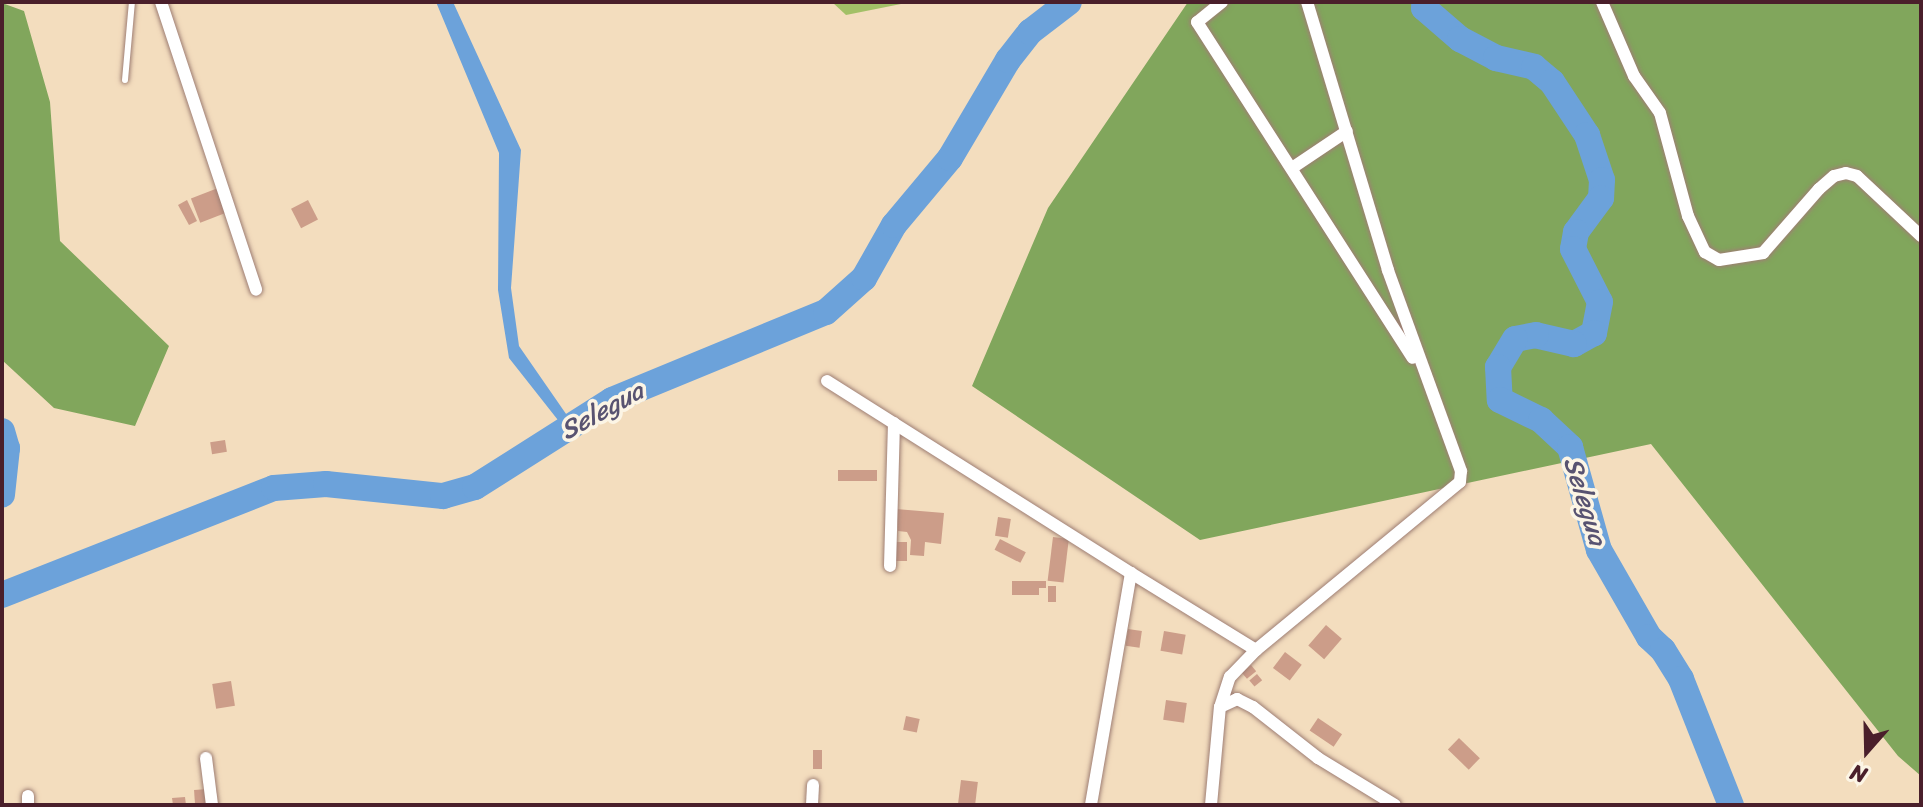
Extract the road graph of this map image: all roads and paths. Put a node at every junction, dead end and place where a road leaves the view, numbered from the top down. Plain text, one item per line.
1 (132, 2) edge
2 (161, 2) edge
3 (1222, 2) edge
4 (1307, 2) edge
5 (1602, 2) edge
6 (125, 80) dead end
7 (1347, 131) junction
8 (1292, 168) junction
9 (1921, 236) edge
10 (256, 290) dead end
11 (1423, 374) junction
12 (827, 381) dead end
13 (894, 423) junction
14 (890, 566) dead end
15 (1131, 573) junction
16 (1256, 650) junction
17 (1220, 707) junction
18 (206, 758) dead end
19 (813, 785) dead end
20 (212, 805) edge
21 (812, 805) edge
22 (1091, 805) edge
23 (1211, 805) edge
24 (1395, 805) edge

1 - 6 lane
2 - 10 street
3 - 8 street
4 - 7 street
5 - 9 street
7 - 8 street
7 - 11 street
8 - 11 street
11 - 16 street
12 - 13 street
13 - 14 street
13 - 15 street
15 - 16 street
15 - 22 street
16 - 17 street
17 - 23 street
17 - 24 street
18 - 20 street
19 - 21 street

